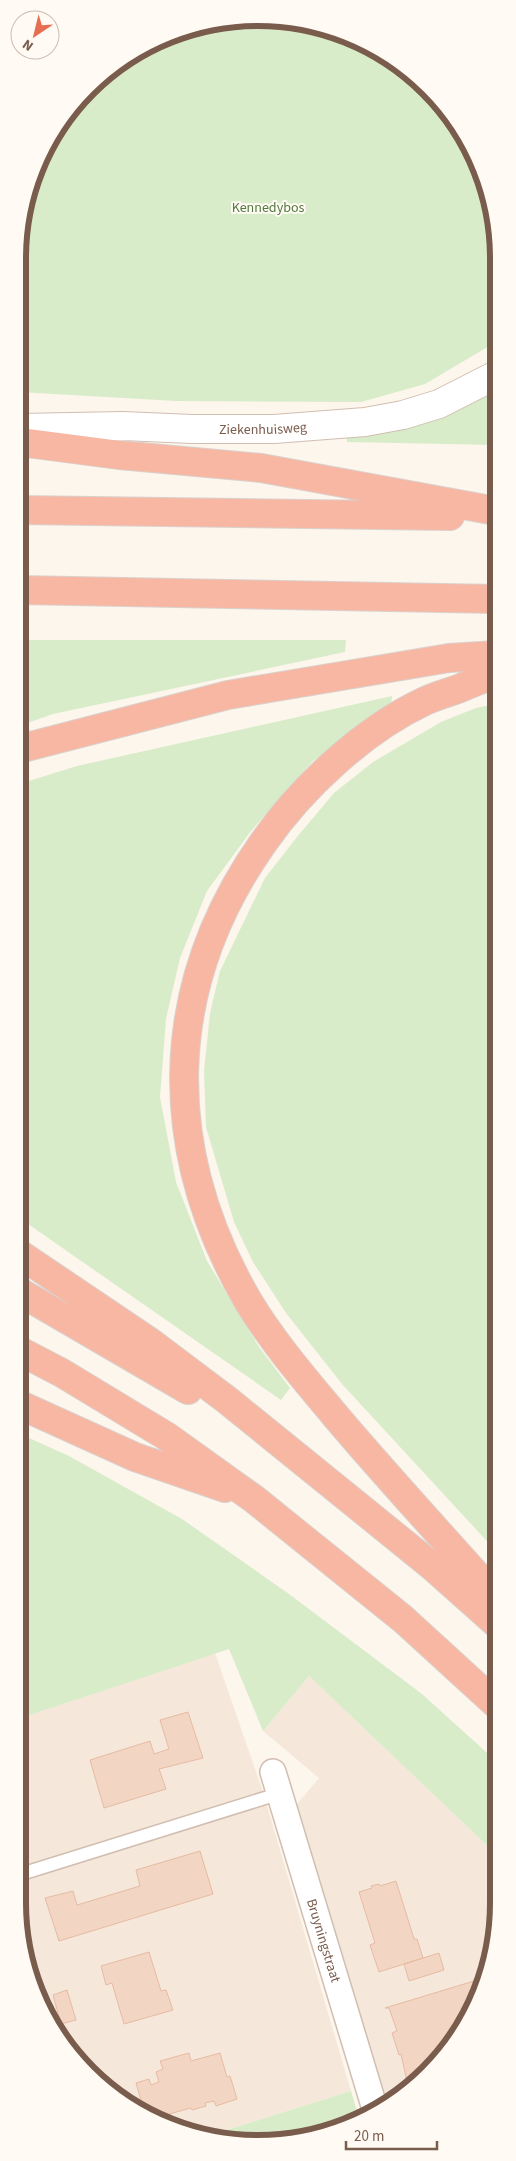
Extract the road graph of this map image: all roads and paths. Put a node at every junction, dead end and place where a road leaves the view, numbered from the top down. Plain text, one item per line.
1 (490, 378) edge
2 (26, 428) edge
3 (26, 443) edge
4 (26, 510) edge
5 (490, 510) edge
6 (490, 517) edge
7 (26, 590) edge
8 (490, 599) edge
9 (490, 655) edge
10 (490, 677) edge
11 (26, 747) edge
12 (26, 1259) edge
13 (26, 1296) edge
14 (26, 1354) edge
15 (26, 1408) edge
16 (296, 1456) junction
17 (254, 1499) junction
18 (490, 1591) edge
19 (490, 1618) edge
20 (490, 1699) edge
21 (277, 1783) joint
22 (26, 1872) edge
23 (374, 2104) edge

1 - 2 street, Ziekenhuisweg
3 - 5 highway
4 - 6 highway
7 - 8 highway
9 - 11 highway
10 - 18 highway
12 - 16 highway
13 - 16 highway
14 - 17 highway
15 - 17 highway
16 - 19 highway
17 - 20 highway
21 - 22 lane
21 - 23 street, Bruyningstraat

